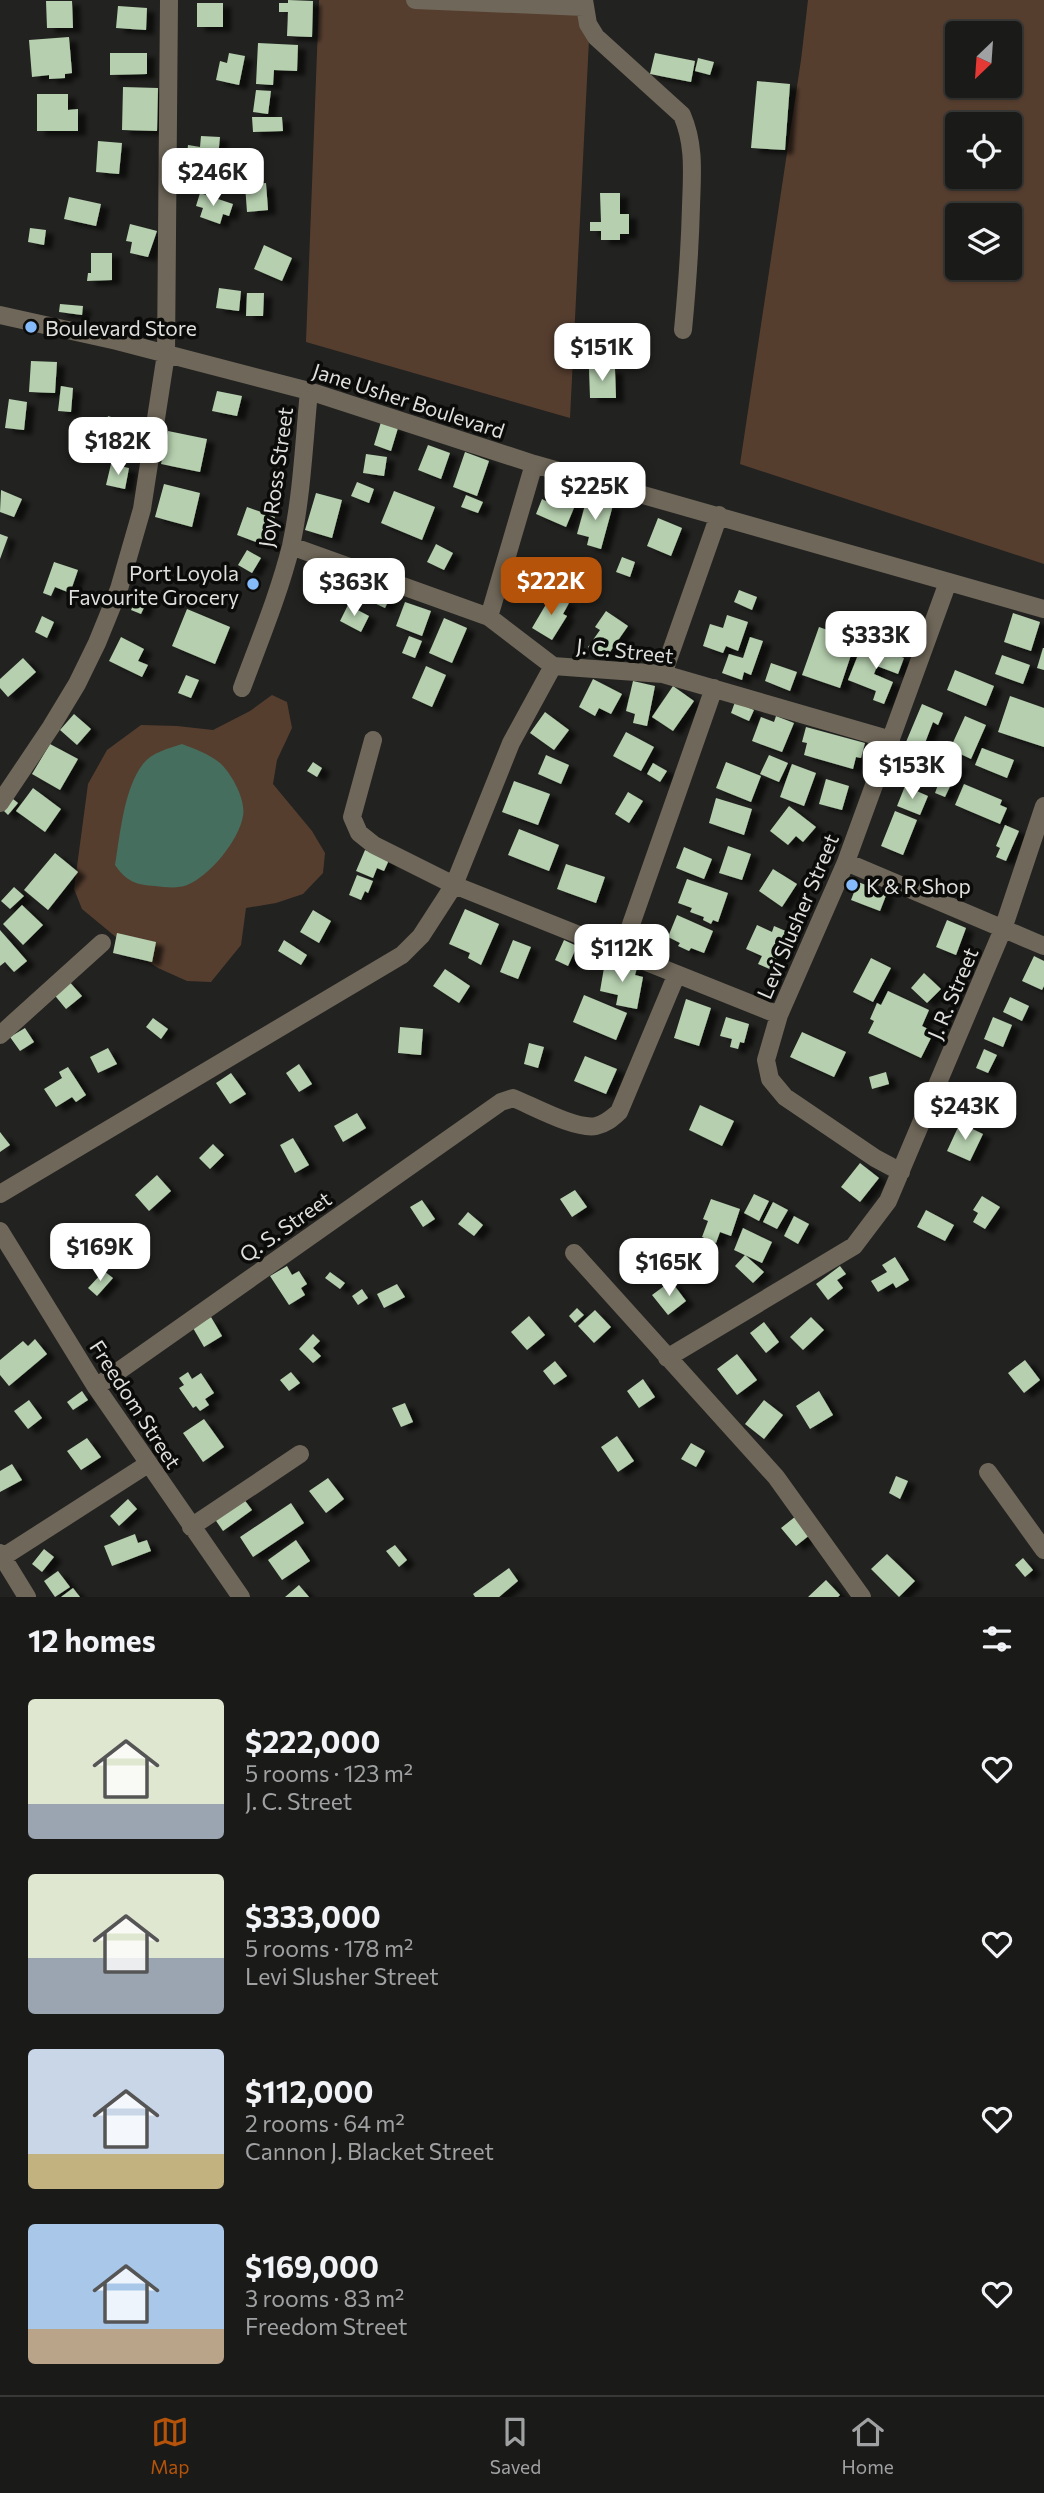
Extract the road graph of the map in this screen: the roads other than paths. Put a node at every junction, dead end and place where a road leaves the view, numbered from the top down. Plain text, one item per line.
1 (169, 0) edge
2 (415, 0) edge
3 (584, 3) edge
4 (0, 315) edge
5 (683, 330) dead end
6 (166, 354) junction
7 (309, 391) junction
8 (534, 464) junction
9 (719, 515) junction
10 (291, 546) junction
11 (948, 582) junction
12 (1044, 609) edge
13 (489, 617) junction
14 (553, 666) junction
15 (663, 674) junction
16 (242, 688) dead end
17 (714, 688) junction
18 (373, 740) dead end
19 (891, 740) junction
20 (0, 803) edge
21 (1044, 806) edge
22 (846, 862) junction
23 (454, 885) junction
24 (1003, 929) junction
25 (103, 943) dead end
26 (1044, 946) edge
27 (621, 953) junction
28 (677, 976) junction
29 (779, 1015) junction
30 (0, 1035) edge
31 (901, 1172) junction
32 (0, 1194) edge
33 (0, 1231) edge
34 (574, 1253) dead end
35 (667, 1358) junction
36 (96, 1387) junction
37 (300, 1454) dead end
38 (148, 1464) junction
39 (988, 1472) dead end
40 (191, 1527) junction
41 (1041, 1540) edge
42 (1, 1557) edge
43 (27, 1597) edge
44 (241, 1597) edge
45 (862, 1597) edge

1 - 6 street
2 - 3 street
3 - 5 street
4 - 6 street, Jane Usher Boulevard
6 - 7 street, Jane Usher Boulevard
6 - 20 street
7 - 8 street, Jane Usher Boulevard
7 - 10 street, Joy Ross Street
8 - 9 street, Jane Usher Boulevard
8 - 13 street
9 - 11 street, Jane Usher Boulevard
9 - 15 street
10 - 13 street, J. C. Street
10 - 16 street, Joy Ross Street
11 - 12 street, Jane Usher Boulevard
11 - 19 street, Levi Slusher Street
13 - 14 street, J. C. Street
14 - 15 street, J. C. Street
14 - 23 street
15 - 17 street, J. C. Street
17 - 19 street, J. C. Street
17 - 27 street
18 - 23 street
19 - 22 street, Levi Slusher Street
21 - 24 street, J. R. Street
22 - 24 street
22 - 29 street, Levi Slusher Street
23 - 27 street
23 - 32 street
24 - 26 street
24 - 31 street, J. R. Street
25 - 30 street
27 - 28 street
28 - 29 street
28 - 36 street, Q. S. Street
29 - 31 street, Levi Slusher Street
31 - 35 street, J. R. Street
33 - 36 street, Freedom Street
34 - 35 street
35 - 45 street
36 - 38 street, Freedom Street
37 - 40 street
38 - 40 street, Freedom Street
38 - 42 street
39 - 41 street
40 - 44 street, Freedom Street
42 - 43 street

